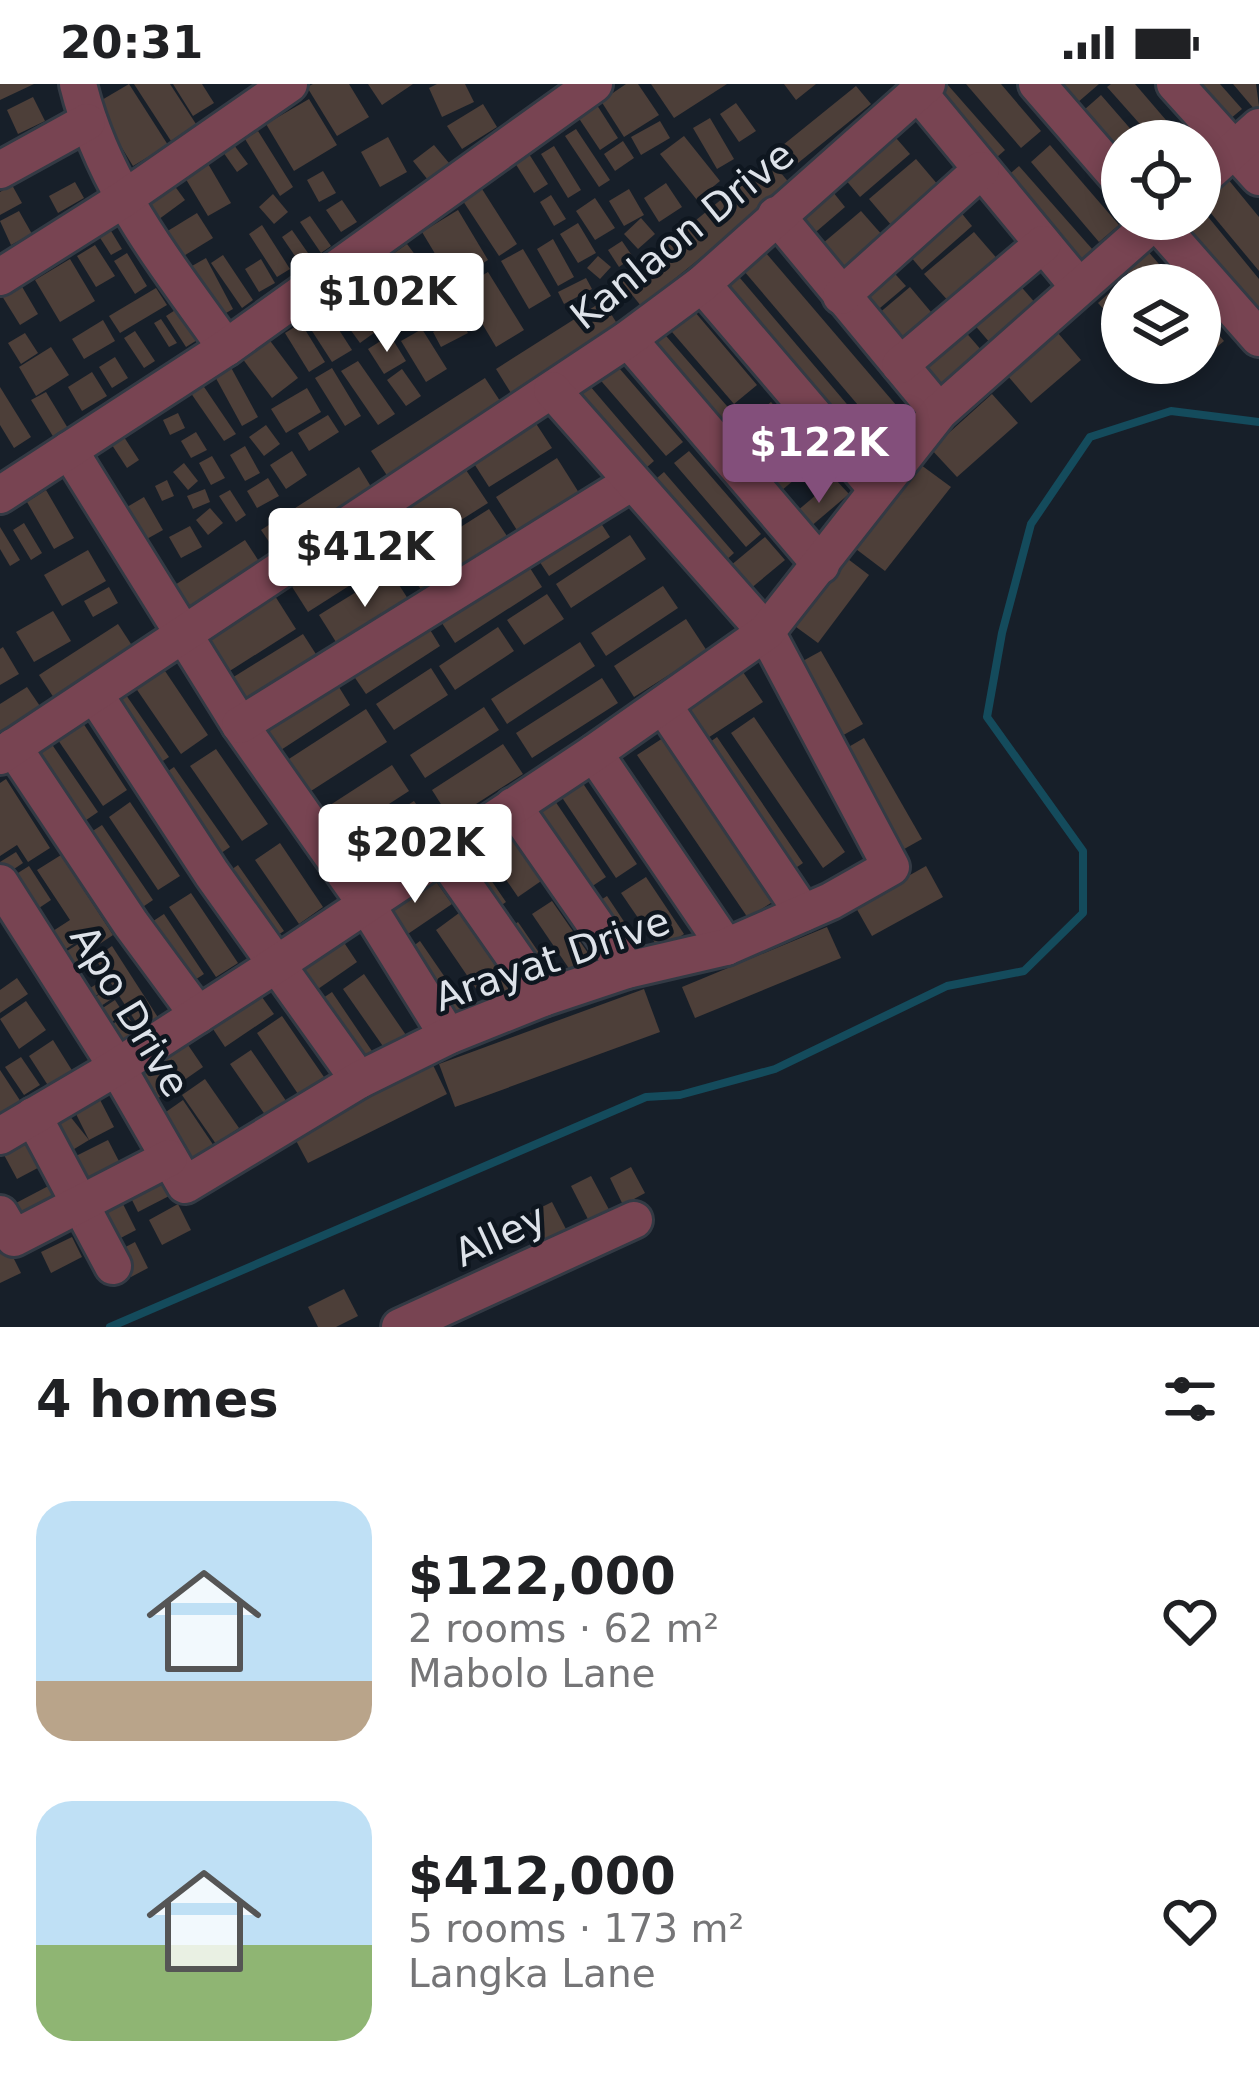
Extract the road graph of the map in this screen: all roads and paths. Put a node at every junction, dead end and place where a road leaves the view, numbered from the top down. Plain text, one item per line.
1 (289, 84) edge
2 (594, 84) edge
3 (1037, 84) edge
4 (1175, 84) edge
5 (922, 88) edge
6 (83, 102) edge
7 (1247, 138) edge
8 (1101, 158) edge
9 (1221, 161) edge
10 (0, 170) edge
11 (981, 170) junction
12 (1259, 177) edge
13 (122, 200) junction
14 (776, 214) junction
15 (1132, 240) edge
16 (1173, 240) edge
17 (1043, 244) junction
18 (0, 277) edge
19 (702, 284) junction
20 (1079, 287) junction
21 (842, 296) junction
22 (1259, 338) edge
23 (628, 339) junction
24 (226, 348) junction
25 (900, 365) junction
26 (552, 390) junction
27 (939, 412) junction
28 (69, 450) junction
29 (632, 482) junction
30 (877, 489) junction
31 (0, 495) edge
32 (821, 565) junction
33 (766, 632) junction
34 (182, 633) junction
35 (94, 695) junction
36 (663, 705) junction
37 (240, 725) junction
38 (7, 751) edge
39 (594, 753) junction
40 (513, 806) junction
41 (441, 852) junction
42 (0, 883) edge
43 (366, 904) junction
44 (803, 913) junction
45 (726, 947) junction
46 (277, 964) junction
47 (627, 970) junction
48 (543, 998) junction
49 (198, 1015) junction
50 (448, 1036) junction
51 (117, 1067) junction
52 (359, 1080) junction
53 (33, 1116) junction
54 (0, 1136) edge
55 (177, 1171) junction
56 (80, 1203) junction
57 (634, 1220) dead end
58 (7, 1226) edge
59 (113, 1265) dead end
60 (400, 1327) edge

1 - 13 street
2 - 24 street
3 - 8 street
4 - 7 street
5 - 11 street
5 - 14 street, Kanlaon Drive
6 - 10 street
6 - 13 street
7 - 9 street
7 - 12 street
11 - 17 street
11 - 21 street
13 - 18 street
13 - 24 street
14 - 19 street, Kanlaon Drive
14 - 21 street
15 - 20 street
16 - 22 street
17 - 20 street
17 - 25 street
19 - 23 street, Kanlaon Drive
19 - 30 street
20 - 27 street
21 - 25 street
23 - 26 street, Kanlaon Drive
23 - 32 street
24 - 28 street
25 - 27 street
26 - 29 street
26 - 34 street, Kanlaon Drive
27 - 30 street
28 - 31 street
28 - 34 street
29 - 33 street
29 - 37 street
30 - 32 street
32 - 33 street
33 - 36 street
33 - 44 street, Arayat Drive
34 - 35 street, Kanlaon Drive
34 - 37 street
35 - 38 street, Kanlaon Drive
35 - 46 street
36 - 39 street
36 - 44 street
37 - 43 street
38 - 49 street
39 - 40 street
39 - 45 street
40 - 41 street
40 - 47 street
41 - 43 street
41 - 48 street
42 - 51 street, Apo Drive
43 - 46 street
43 - 50 street
44 - 45 street, Arayat Drive
45 - 47 street, Arayat Drive
46 - 49 street
46 - 52 street
47 - 48 street, Arayat Drive
48 - 50 street, Arayat Drive
49 - 51 street
50 - 52 street, Arayat Drive
51 - 53 street
51 - 55 street, Apo Drive
52 - 55 street, Arayat Drive
53 - 54 street
53 - 56 street
55 - 56 street, Arayat Drive
56 - 58 street, Arayat Drive
56 - 59 street
57 - 60 street, Alley

